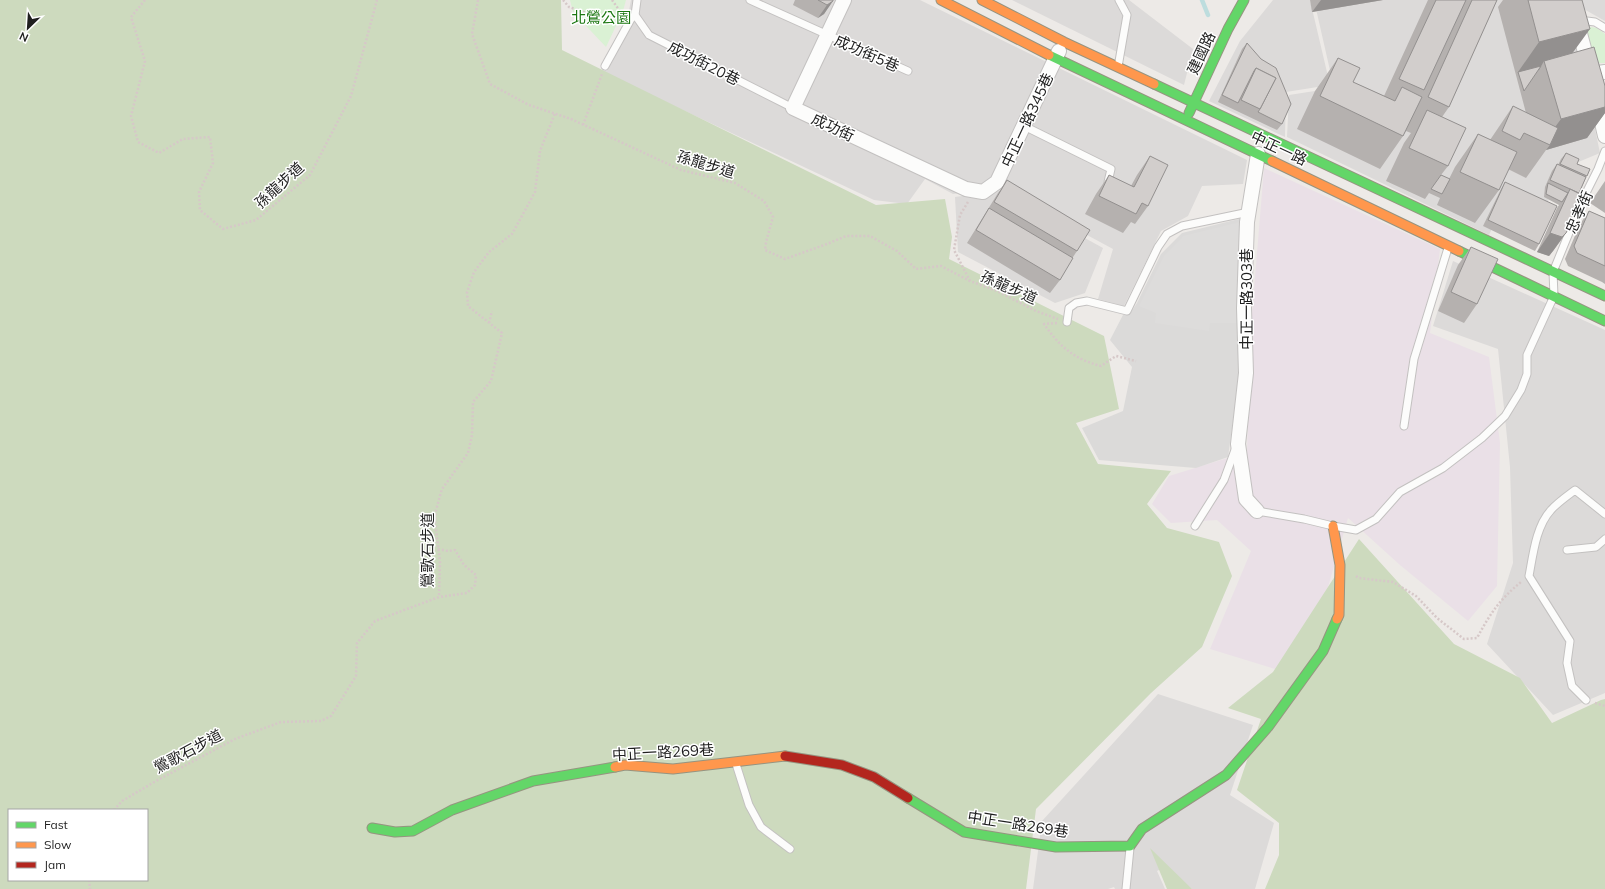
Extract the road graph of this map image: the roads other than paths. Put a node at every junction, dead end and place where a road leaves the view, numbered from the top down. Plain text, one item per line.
1 (637, 0) edge
2 (750, 0) edge
3 (844, 0) edge
4 (941, 0) edge
5 (982, 0) edge
6 (1119, 0) edge
7 (1244, 0) edge
8 (1571, 0) edge
9 (633, 17) junction
10 (1576, 19) junction
11 (1605, 28) edge
12 (827, 35) junction
13 (1064, 42) junction
14 (1056, 59) junction
15 (605, 66) road end
16 (1118, 67) junction
17 (908, 71) dead end
18 (1605, 72) edge
19 (1591, 74) junction
20 (1194, 102) junction
21 (793, 108) junction
22 (1185, 120) junction
23 (1024, 126) junction
24 (1605, 136) edge
25 (1605, 151) edge
26 (1258, 154) junction
27 (1108, 182) edge
28 (979, 192) joint
29 (1249, 212) junction
30 (1449, 246) junction
31 (1552, 272) junction
32 (1554, 296) junction
33 (1605, 296) edge
34 (1605, 321) edge
35 (1067, 322) road end
36 (1404, 426) dead end
37 (1238, 444) junction
38 (1256, 511) joint
39 (1605, 514) edge
40 (1195, 526) dead end
41 (1333, 526) junction
42 (1605, 539) edge
43 (1567, 550) dead end
44 (1586, 700) dead end
45 (735, 762) junction
46 (372, 828) dead end
47 (1130, 846) junction
48 (790, 849) dead end
49 (1126, 889) edge

1 - 9 lane
2 - 12 lane, 成功街5巷
3 - 12 street, 成功街
4 - 14 main road, 中正一路
5 - 13 main road, 中正一路
6 - 16 lane
7 - 20 main road, 建國路
8 - 10 street
9 - 15 lane
9 - 21 lane, 成功街20巷
10 - 11 lane
10 - 19 street
12 - 17 lane, 成功街5巷
12 - 21 street, 成功街
13 - 14 street, 中正一路345巷
13 - 16 main road, 中正一路
14 - 22 main road, 中正一路
14 - 23 street, 中正一路345巷
16 - 20 main road, 中正一路
18 - 19 street
19 - 24 street
20 - 22 main road, 建國路
20 - 31 main road, 中正一路
21 - 28 street, 成功街
22 - 26 main road, 中正一路
23 - 27 lane
23 - 28 street, 中正一路345巷
25 - 31 lane, 忠孝街
26 - 29 street, 中正一路303巷
26 - 30 main road, 中正一路
29 - 35 lane
29 - 37 street, 中正一路303巷
30 - 32 main road, 中正一路
30 - 36 lane
31 - 32 lane
31 - 33 main road, 中正一路
32 - 34 main road, 中正一路
32 - 41 lane
37 - 38 street, 中正一路303巷
37 - 40 lane, 中正一路303巷
38 - 41 lane
39 - 44 lane
41 - 47 main road
42 - 43 lane
45 - 46 main road, 中正一路269巷
45 - 47 main road, 中正一路269巷
45 - 48 lane
47 - 49 lane

